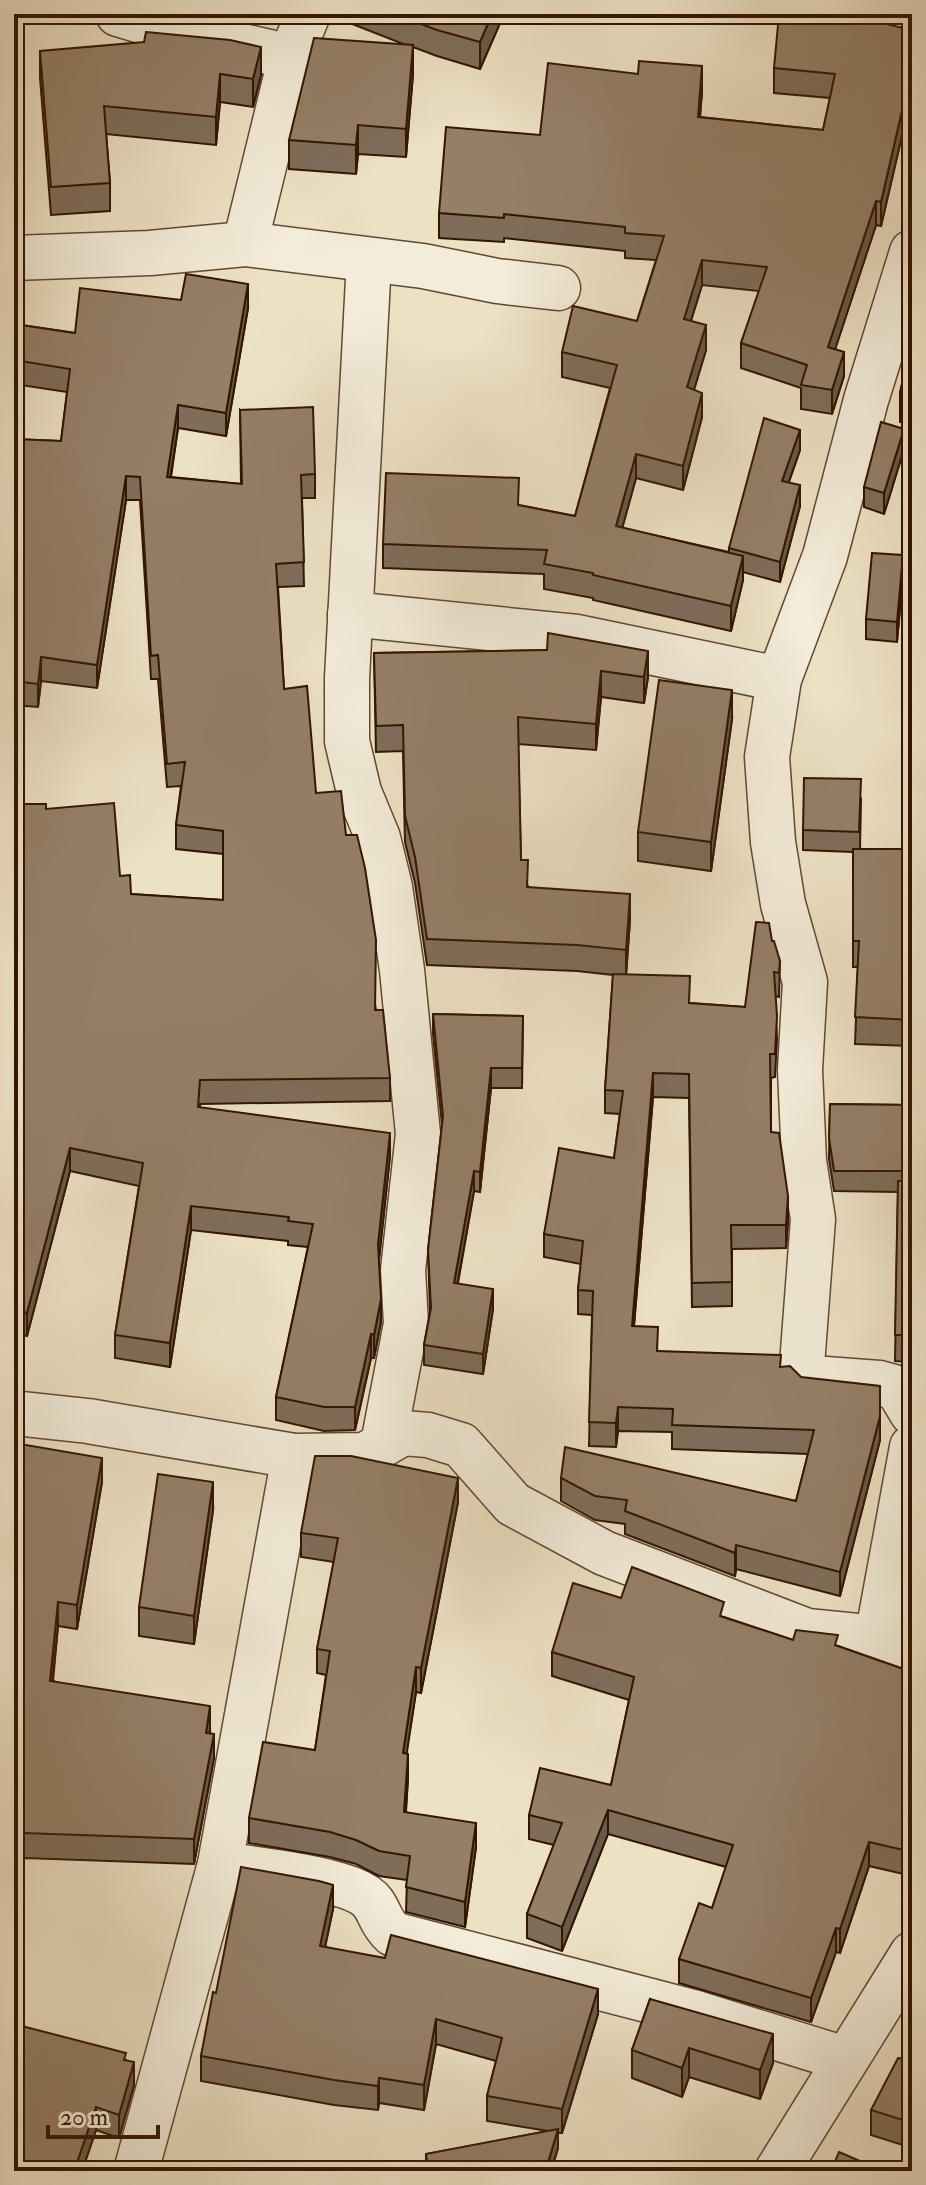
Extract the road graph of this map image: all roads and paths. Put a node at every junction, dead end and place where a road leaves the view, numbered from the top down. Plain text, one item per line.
1 (118, 14) edge
2 (308, 14) edge
3 (291, 56) junction
4 (245, 244) junction
5 (912, 252) edge
6 (14, 258) edge
7 (369, 260) junction
8 (558, 288) dead end
9 (350, 614) junction
10 (779, 679) junction
11 (14, 1413) edge
12 (912, 1413) edge
13 (383, 1444) junction
14 (912, 1447) edge
15 (294, 1456) junction
16 (894, 1643) edge
17 (220, 1864) junction
18 (912, 1954) edge
19 (845, 2059) junction
20 (136, 2171) edge
21 (777, 2171) edge

1 - 3 street
2 - 3 street
3 - 4 street
4 - 6 street
4 - 7 street
5 - 10 street
7 - 8 street
7 - 9 street
9 - 10 street
9 - 13 street
10 - 12 street
11 - 15 street
13 - 15 street
13 - 16 street
14 - 16 street
15 - 17 street
17 - 19 street
17 - 20 street
18 - 19 street
19 - 21 street

